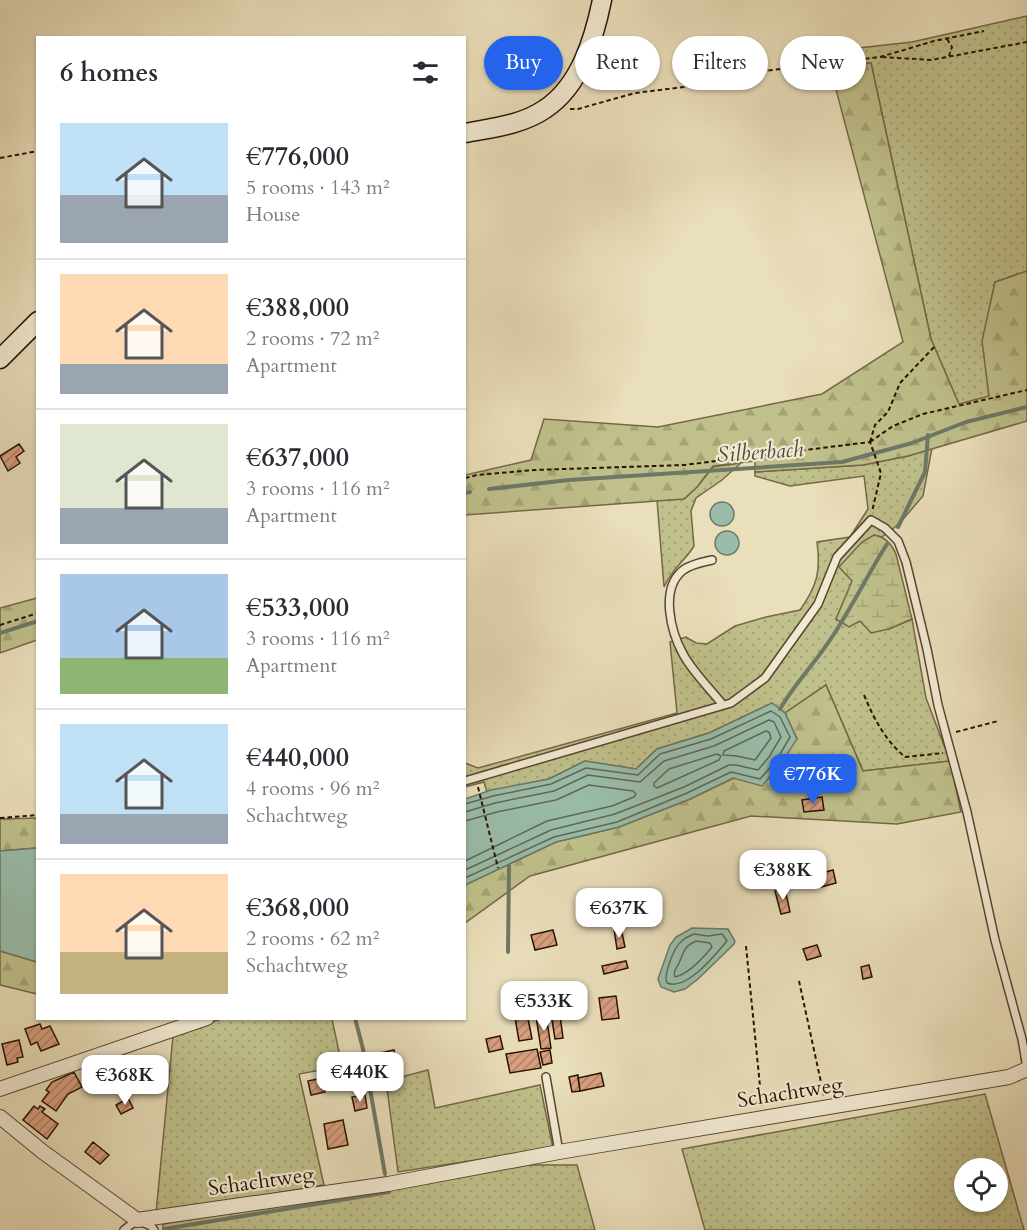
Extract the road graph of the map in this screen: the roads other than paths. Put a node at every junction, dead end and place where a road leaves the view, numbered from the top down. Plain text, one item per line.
1 (602, 0) edge
2 (466, 133) edge
3 (36, 323) edge
4 (0, 359) edge
5 (712, 560) dead end
6 (723, 705) junction
7 (466, 781) edge
8 (201, 1020) edge
9 (1027, 1068) edge
10 (546, 1077) dead end
11 (0, 1089) edge
12 (0, 1117) edge
13 (559, 1152) junction
14 (137, 1220) junction
15 (124, 1230) edge
16 (154, 1230) edge

1 - 2 street
3 - 4 street
5 - 6 lane
6 - 7 lane
6 - 9 lane
8 - 11 street
9 - 13 street, Schachtweg
10 - 13 lane
12 - 14 street
13 - 14 street, Schachtweg
14 - 15 lane
14 - 16 lane

